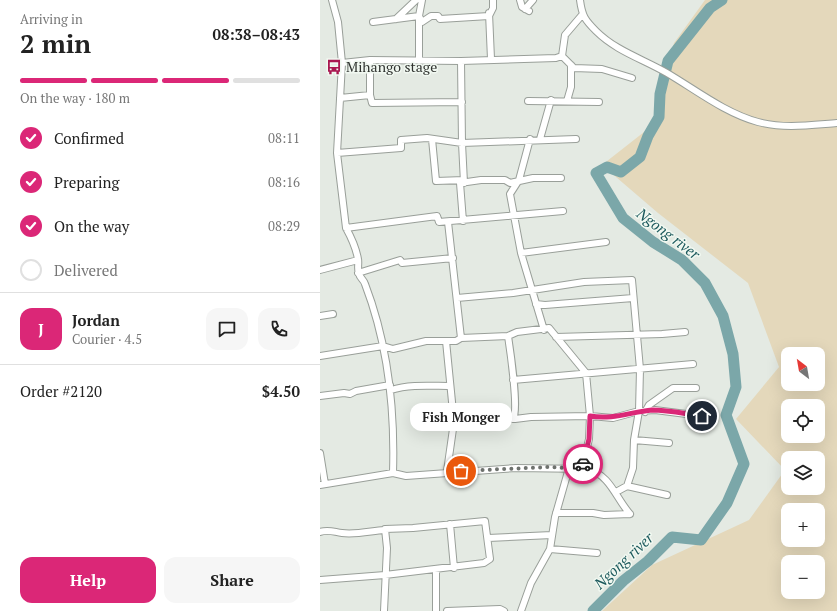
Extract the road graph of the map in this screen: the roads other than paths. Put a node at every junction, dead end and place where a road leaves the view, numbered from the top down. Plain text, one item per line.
1 (332, 0) edge
2 (416, 0) edge
3 (422, 0) edge
4 (489, 0) edge
5 (493, 0) edge
6 (520, 0) edge
7 (533, 0) edge
8 (580, 0) edge
9 (582, 15) junction
10 (419, 16) junction
11 (489, 16) junction
12 (396, 19) junction
13 (373, 22) dead end
14 (562, 56) junction
15 (491, 59) junction
16 (370, 60) junction
17 (419, 61) junction
18 (461, 61) junction
19 (570, 62) junction
20 (342, 63) junction
21 (632, 78) dead end
22 (370, 95) junction
23 (340, 98) junction
24 (551, 100) junction
25 (528, 101) dead end
26 (567, 101) junction
27 (462, 102) junction
28 (599, 102) dead end
29 (837, 123) edge
30 (432, 139) junction
31 (530, 139) junction
32 (540, 139) junction
33 (576, 139) dead end
34 (462, 142) junction
35 (337, 153) junction
36 (561, 178) dead end
37 (519, 180) junction
38 (464, 182) junction
39 (563, 212) dead end
40 (514, 216) junction
41 (463, 221) junction
42 (448, 222) junction
43 (346, 228) junction
44 (606, 242) dead end
45 (521, 253) junction
46 (453, 258) junction
47 (358, 260) junction
48 (320, 270) edge
49 (358, 273) junction
50 (532, 291) junction
51 (456, 298) junction
52 (633, 298) junction
53 (536, 304) junction
54 (333, 314) dead end
55 (320, 316) edge
56 (544, 330) junction
57 (685, 332) dead end
58 (636, 335) junction
59 (508, 336) junction
60 (461, 338) junction
61 (556, 338) junction
62 (446, 341) junction
63 (383, 346) junction
64 (320, 356) edge
65 (693, 364) dead end
66 (640, 369) junction
67 (586, 373) junction
68 (513, 380) junction
69 (450, 386) junction
70 (390, 388) junction
71 (696, 388) dead end
72 (320, 396) edge
73 (642, 411) junction
74 (590, 416) junction
75 (702, 416) dead end
76 (634, 440) junction
77 (669, 443) dead end
78 (320, 452) edge
79 (569, 468) junction
80 (582, 469) junction
81 (447, 471) junction
82 (393, 473) junction
83 (322, 485) edge
84 (627, 486) junction
85 (616, 492) junction
86 (667, 495) dead end
87 (556, 513) junction
88 (450, 524) junction
89 (384, 530) junction
90 (320, 532) edge
91 (552, 535) junction
92 (488, 538) junction
93 (550, 548) junction
94 (597, 553) dead end
95 (454, 568) junction
96 (436, 570) junction
97 (385, 575) junction
98 (320, 580) edge
99 (384, 611) edge
100 (436, 611) edge
101 (447, 611) edge
102 (504, 611) edge
103 (521, 611) edge

1 - 20 street
2 - 12 street
3 - 10 street
4 - 11 street
5 - 11 street
6 - 7 street
8 - 9 street
9 - 14 street
9 - 29 street
10 - 11 street
10 - 12 street
10 - 17 street
11 - 15 street
12 - 13 street
14 - 15 street
14 - 19 street
15 - 18 street
16 - 17 street
16 - 20 street
16 - 22 street
17 - 18 street
18 - 27 street
19 - 21 street
19 - 26 street
20 - 23 street
22 - 23 street
22 - 27 street
23 - 35 street
24 - 25 street
24 - 26 street
24 - 32 street
26 - 28 street
27 - 34 street
30 - 34 street
30 - 35 street
30 - 38 street
31 - 32 street
31 - 34 street
31 - 37 street
32 - 33 street
34 - 38 street
35 - 43 street
36 - 37 street
37 - 38 street
37 - 40 street
38 - 41 street
39 - 40 street
40 - 41 street
40 - 45 street
41 - 42 street
42 - 43 street
42 - 46 street
43 - 47 street
44 - 45 street
45 - 50 street
46 - 49 street
46 - 51 street
47 - 48 street
47 - 49 street
49 - 63 street
50 - 51 street
50 - 52 street
50 - 53 street
51 - 60 street
52 - 53 street
52 - 58 street
53 - 56 street
54 - 55 street
56 - 59 street
56 - 61 street
57 - 58 street
58 - 61 street
58 - 66 street
59 - 60 street
59 - 68 street
60 - 62 street
61 - 67 street
62 - 63 street
62 - 69 street
63 - 64 street
63 - 70 street
65 - 66 street
66 - 67 street
66 - 73 street
67 - 68 street
67 - 74 street
68 - 74 street
69 - 70 street
69 - 81 street
70 - 72 street
70 - 82 street
71 - 73 street
73 - 74 street
73 - 75 street
73 - 76 street
74 - 80 street
76 - 77 street
76 - 84 street
78 - 83 street
79 - 80 street
79 - 81 street
79 - 87 street
80 - 85 street
81 - 82 street
82 - 83 street
84 - 85 street
84 - 86 street
85 - 87 street
87 - 91 street
88 - 89 street
88 - 92 street
88 - 95 street
89 - 90 street
89 - 97 street
91 - 92 street
91 - 93 street
92 - 95 street
93 - 94 street
93 - 103 street
95 - 96 street
96 - 97 street
96 - 100 street
97 - 98 street
97 - 99 street
101 - 102 street

